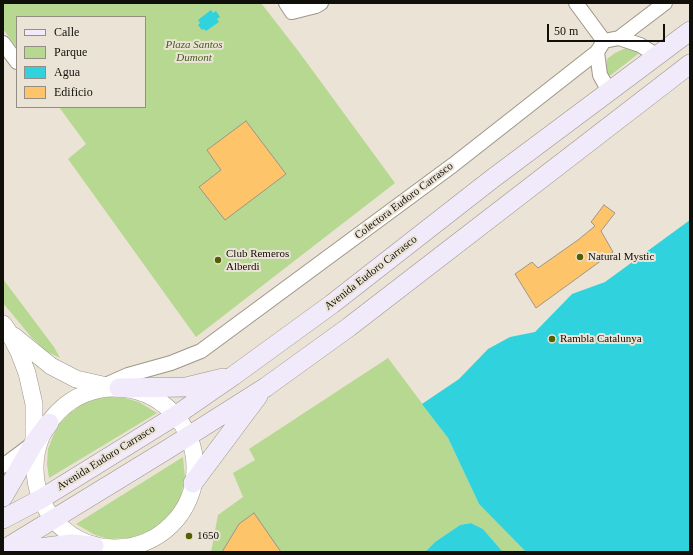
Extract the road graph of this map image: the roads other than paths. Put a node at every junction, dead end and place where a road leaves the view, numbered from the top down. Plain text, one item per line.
1 (321, 3) edge
2 (576, 3) edge
3 (664, 3) edge
4 (289, 7) edge
5 (690, 31) edge
6 (619, 38) junction
7 (3, 43) edge
8 (601, 47) junction
9 (656, 55) junction
10 (16, 61) edge
11 (690, 64) edge
12 (609, 91) junction
13 (6, 328) edge
14 (233, 376) junction
15 (76, 379) junction
16 (112, 386) junction
17 (266, 387) junction
18 (175, 416) junction
19 (49, 423) junction
20 (188, 437) junction
21 (34, 442) junction
22 (35, 462) junction
23 (3, 466) edge
24 (193, 483) junction
25 (3, 497) edge
26 (41, 498) junction
27 (3, 519) edge
28 (54, 520) junction
29 (94, 546) junction
30 (3, 550) edge
31 (6, 552) edge

1 - 4 street
2 - 8 street
3 - 6 street, Colectora Eudoro Carrasco
5 - 9 main road, Avenida Eudoro Carrasco
6 - 8 street, Colectora Eudoro Carrasco
6 - 9 street
7 - 10 street
8 - 12 street
8 - 16 street, Colectora Eudoro Carrasco
9 - 12 main road, Avenida Eudoro Carrasco
11 - 17 main road
12 - 14 main road, Avenida Eudoro Carrasco
13 - 15 street
13 - 21 street
14 - 16 main road
14 - 18 main road, Avenida Eudoro Carrasco
15 - 16 street
15 - 16 street, Colectora Eudoro Carrasco
16 - 18 street
16 - 19 street
17 - 20 main road
17 - 24 main road
18 - 20 street
18 - 26 main road, Avenida Eudoro Carrasco
19 - 21 main road
19 - 22 street
20 - 24 street
20 - 28 main road
21 - 22 street
21 - 23 street
21 - 25 main road
22 - 26 street
24 - 29 street
26 - 27 main road, Avenida Eudoro Carrasco
26 - 28 street
28 - 29 street
28 - 30 main road
29 - 31 main road

